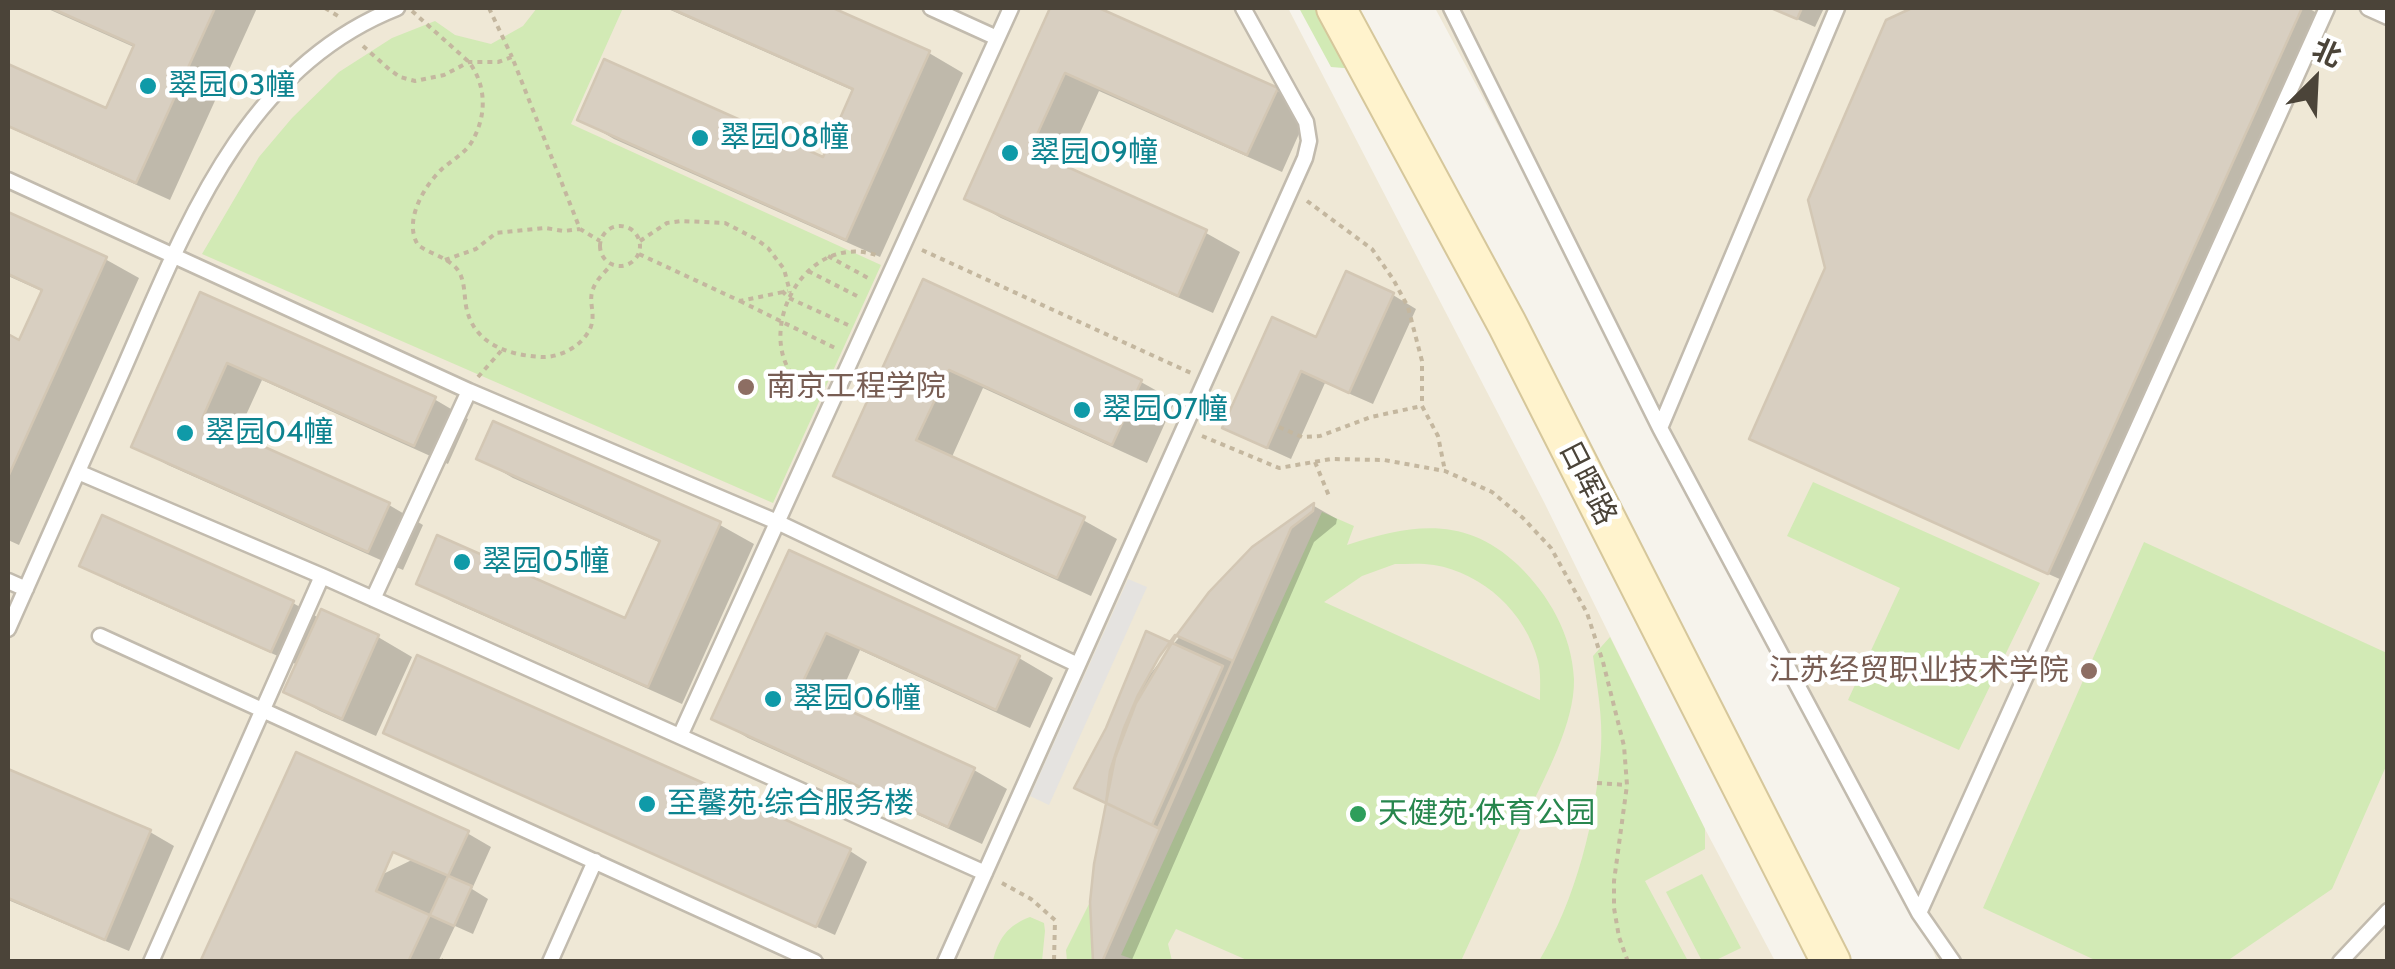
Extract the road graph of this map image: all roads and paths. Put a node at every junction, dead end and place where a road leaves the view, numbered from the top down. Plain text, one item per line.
1 (325, 8) edge
2 (397, 8) edge
3 (409, 8) edge
4 (489, 8) edge
5 (931, 8) edge
6 (1010, 8) edge
7 (1243, 8) edge
8 (1336, 8) edge
9 (1451, 8) edge
10 (1837, 8) edge
11 (2327, 8) edge
12 (2368, 8) edge
13 (2388, 16) edge
14 (352, 30) junction
15 (997, 38) junction
16 (512, 56) junction
17 (469, 62) junction
18 (8, 180) edge
19 (1290, 191) junction
20 (580, 229) junction
21 (600, 241) junction
22 (640, 241) junction
23 (904, 241) junction
24 (640, 254) junction
25 (828, 256) junction
26 (174, 257) junction
27 (445, 260) junction
28 (896, 262) junction
29 (611, 264) junction
30 (808, 271) junction
31 (884, 286) junction
32 (790, 294) junction
33 (740, 301) junction
34 (876, 306) junction
35 (864, 332) junction
36 (501, 350) junction
37 (852, 356) junction
38 (1206, 380) junction
39 (469, 391) junction
40 (832, 402) junction
41 (1422, 406) junction
42 (1279, 427) dead end
43 (1184, 428) junction
44 (1660, 428) junction
45 (1315, 462) junction
46 (1446, 471) junction
47 (78, 472) junction
48 (1329, 496) dead end
49 (777, 522) junction
50 (322, 576) junction
51 (8, 581) edge
52 (26, 589) junction
53 (373, 600) junction
54 (8, 629) edge
55 (100, 636) dead end
56 (1078, 665) junction
57 (263, 709) junction
58 (680, 736) junction
59 (1597, 783) dead end
60 (1627, 785) junction
61 (595, 861) junction
62 (984, 874) junction
63 (2388, 911) edge
64 (1919, 913) junction
65 (1629, 960) edge
66 (150, 962) edge
67 (550, 962) edge
68 (815, 962) edge
69 (945, 962) edge
70 (1054, 962) edge
71 (1831, 962) edge
72 (1953, 962) edge
73 (2340, 962) edge

1 - 14 path
2 - 14 lane
3 - 17 path
4 - 16 path
5 - 15 lane
6 - 15 lane
7 - 19 lane
8 - 71 street, 日晖路
9 - 44 lane
10 - 44 lane
11 - 64 lane
12 - 13 lane
14 - 17 path
14 - 26 lane
15 - 23 lane
16 - 17 path
16 - 20 path
17 - 27 path
18 - 26 lane
19 - 38 lane
19 - 41 path
20 - 21 path
20 - 27 path
21 - 22 path
21 - 29 path
22 - 24 path
22 - 32 path
23 - 28 lane
23 - 38 path
24 - 29 path
24 - 33 path
25 - 28 path
25 - 30 path
25 - 31 path
26 - 39 lane
26 - 47 lane
27 - 36 path
28 - 31 lane
29 - 36 path
30 - 32 path
30 - 34 path
31 - 34 lane
32 - 33 path
32 - 35 path
32 - 40 path
33 - 37 path
34 - 35 lane
35 - 37 lane
36 - 39 path
37 - 40 lane
38 - 43 lane
39 - 49 lane
39 - 53 lane
40 - 49 lane
41 - 42 path
41 - 46 path
43 - 45 path
43 - 56 lane
44 - 64 lane
45 - 46 path
45 - 48 path
46 - 60 path
47 - 50 lane
47 - 52 lane
49 - 56 lane
49 - 58 lane
50 - 53 lane
50 - 57 lane
51 - 52 lane
52 - 54 lane
53 - 58 lane
55 - 57 lane
56 - 62 lane
57 - 61 lane
57 - 66 lane
58 - 62 lane
59 - 60 path
60 - 65 path
61 - 67 lane
61 - 68 lane
62 - 69 lane
62 - 70 path
63 - 73 lane
64 - 72 lane

